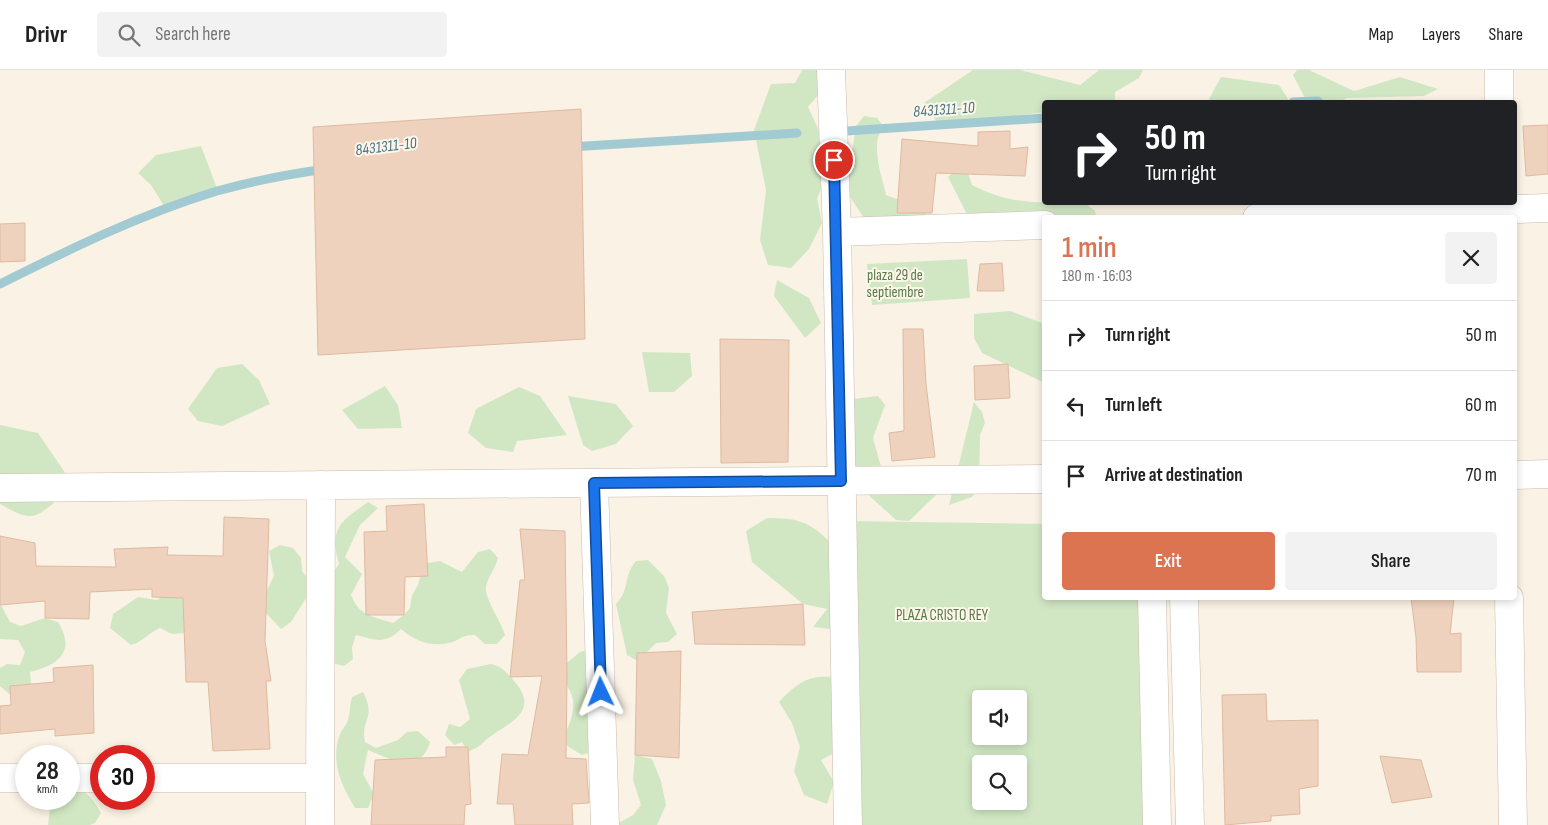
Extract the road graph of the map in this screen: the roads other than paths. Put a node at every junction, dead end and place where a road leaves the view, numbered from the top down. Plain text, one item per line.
1 (831, 70) edge
2 (1499, 70) edge
3 (1500, 100) edge
4 (1548, 208) edge
5 (1501, 210) edge
6 (1348, 215) edge
7 (1042, 225) edge
8 (837, 232) junction
9 (1517, 474) edge
10 (1548, 474) edge
11 (1042, 479) edge
12 (841, 481) junction
13 (594, 483) junction
14 (321, 485) junction
15 (0, 488) edge
16 (1152, 600) edge
17 (1184, 600) edge
18 (1509, 600) edge
19 (0, 778) edge
20 (15, 778) edge
21 (155, 778) edge
22 (320, 778) junction
23 (320, 825) edge
24 (605, 825) edge
25 (848, 825) edge
26 (1157, 825) edge
27 (1190, 825) edge
28 (1513, 825) edge

1 - 8 street
2 - 3 street
4 - 5 street
5 - 6 street
7 - 8 street
8 - 12 street
9 - 10 street
11 - 12 street
12 - 13 street
12 - 25 street
13 - 14 street
13 - 24 street
14 - 15 street
14 - 22 street
16 - 26 street
17 - 27 street
18 - 28 street
19 - 20 street
21 - 22 street
22 - 23 street

